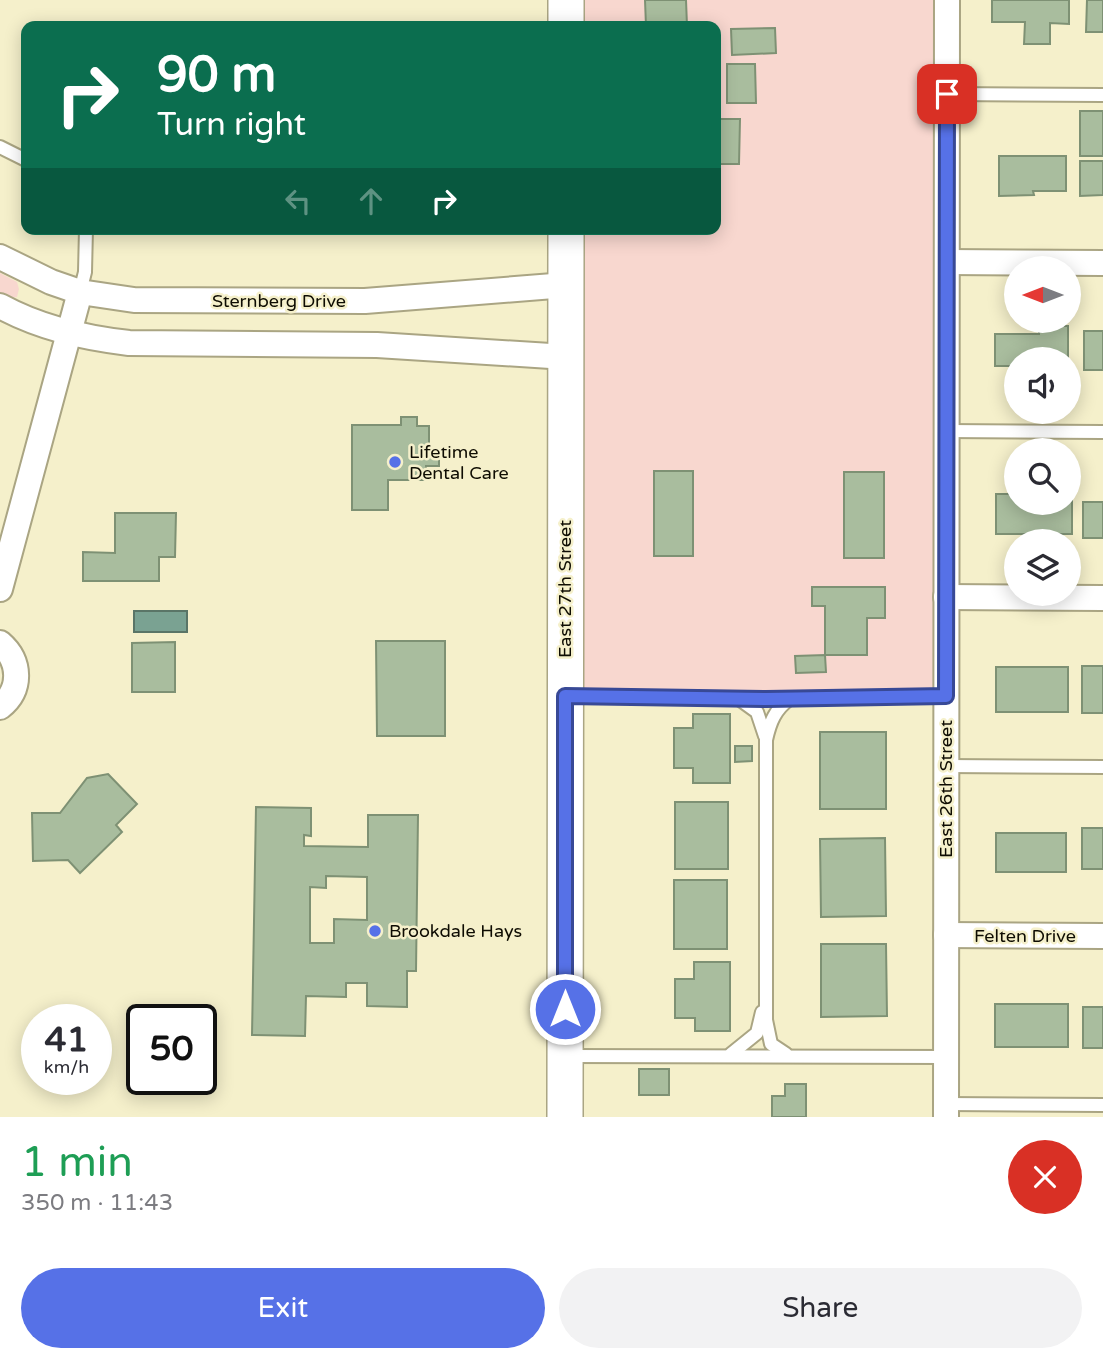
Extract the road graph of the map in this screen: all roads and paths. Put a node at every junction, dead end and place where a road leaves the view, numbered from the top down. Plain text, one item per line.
1 (566, 0) edge
2 (947, 0) edge
3 (566, 21) edge
4 (947, 94) junction
5 (1103, 96) edge
6 (0, 147) edge
7 (21, 158) edge
8 (86, 235) edge
9 (566, 235) edge
10 (0, 257) edge
11 (947, 262) junction
12 (1103, 263) edge
13 (566, 285) junction
14 (80, 292) junction
15 (0, 306) edge
16 (68, 332) junction
17 (566, 357) junction
18 (947, 431) junction
19 (1103, 432) edge
20 (0, 589) edge
21 (946, 597) junction
22 (1103, 598) edge
23 (0, 643) edge
24 (565, 696) junction
25 (946, 696) junction
26 (737, 698) junction
27 (791, 698) junction
28 (0, 707) edge
29 (766, 740) junction
30 (946, 766) junction
31 (1103, 767) edge
32 (946, 935) junction
33 (1103, 936) edge
34 (766, 991) junction
35 (730, 1055) junction
36 (789, 1055) junction
37 (565, 1056) junction
38 (946, 1057) junction
39 (1103, 1105) edge
40 (946, 1111) edge
41 (565, 1117) edge

1 - 3 main road
2 - 4 street, East 26th Street
4 - 5 lane
4 - 11 street, East 26th Street
6 - 7 lane
8 - 14 lane
9 - 13 main road, East 27th Street
10 - 14 street, Sternberg Drive
11 - 12 street
11 - 18 street, East 26th Street
13 - 14 street, Sternberg Drive
13 - 17 main road, East 27th Street
14 - 16 street
15 - 16 street
16 - 17 street
16 - 20 street
17 - 24 main road, East 27th Street
18 - 19 lane
18 - 21 street, East 26th Street
21 - 22 street
21 - 25 street, East 26th Street
23 - 28 street
24 - 26 lane
24 - 37 main road, East 27th Street
25 - 27 lane
25 - 30 street, East 26th Street
26 - 27 lane
26 - 29 lane
27 - 29 lane
29 - 34 lane
30 - 31 lane
30 - 32 street, East 26th Street
32 - 33 street, Felten Drive
32 - 38 street, East 26th Street
34 - 35 lane
34 - 36 lane
35 - 36 lane
35 - 37 lane
36 - 38 lane
37 - 41 main road, East 27th Street
38 - 40 street, East 26th Street
39 - 40 lane

